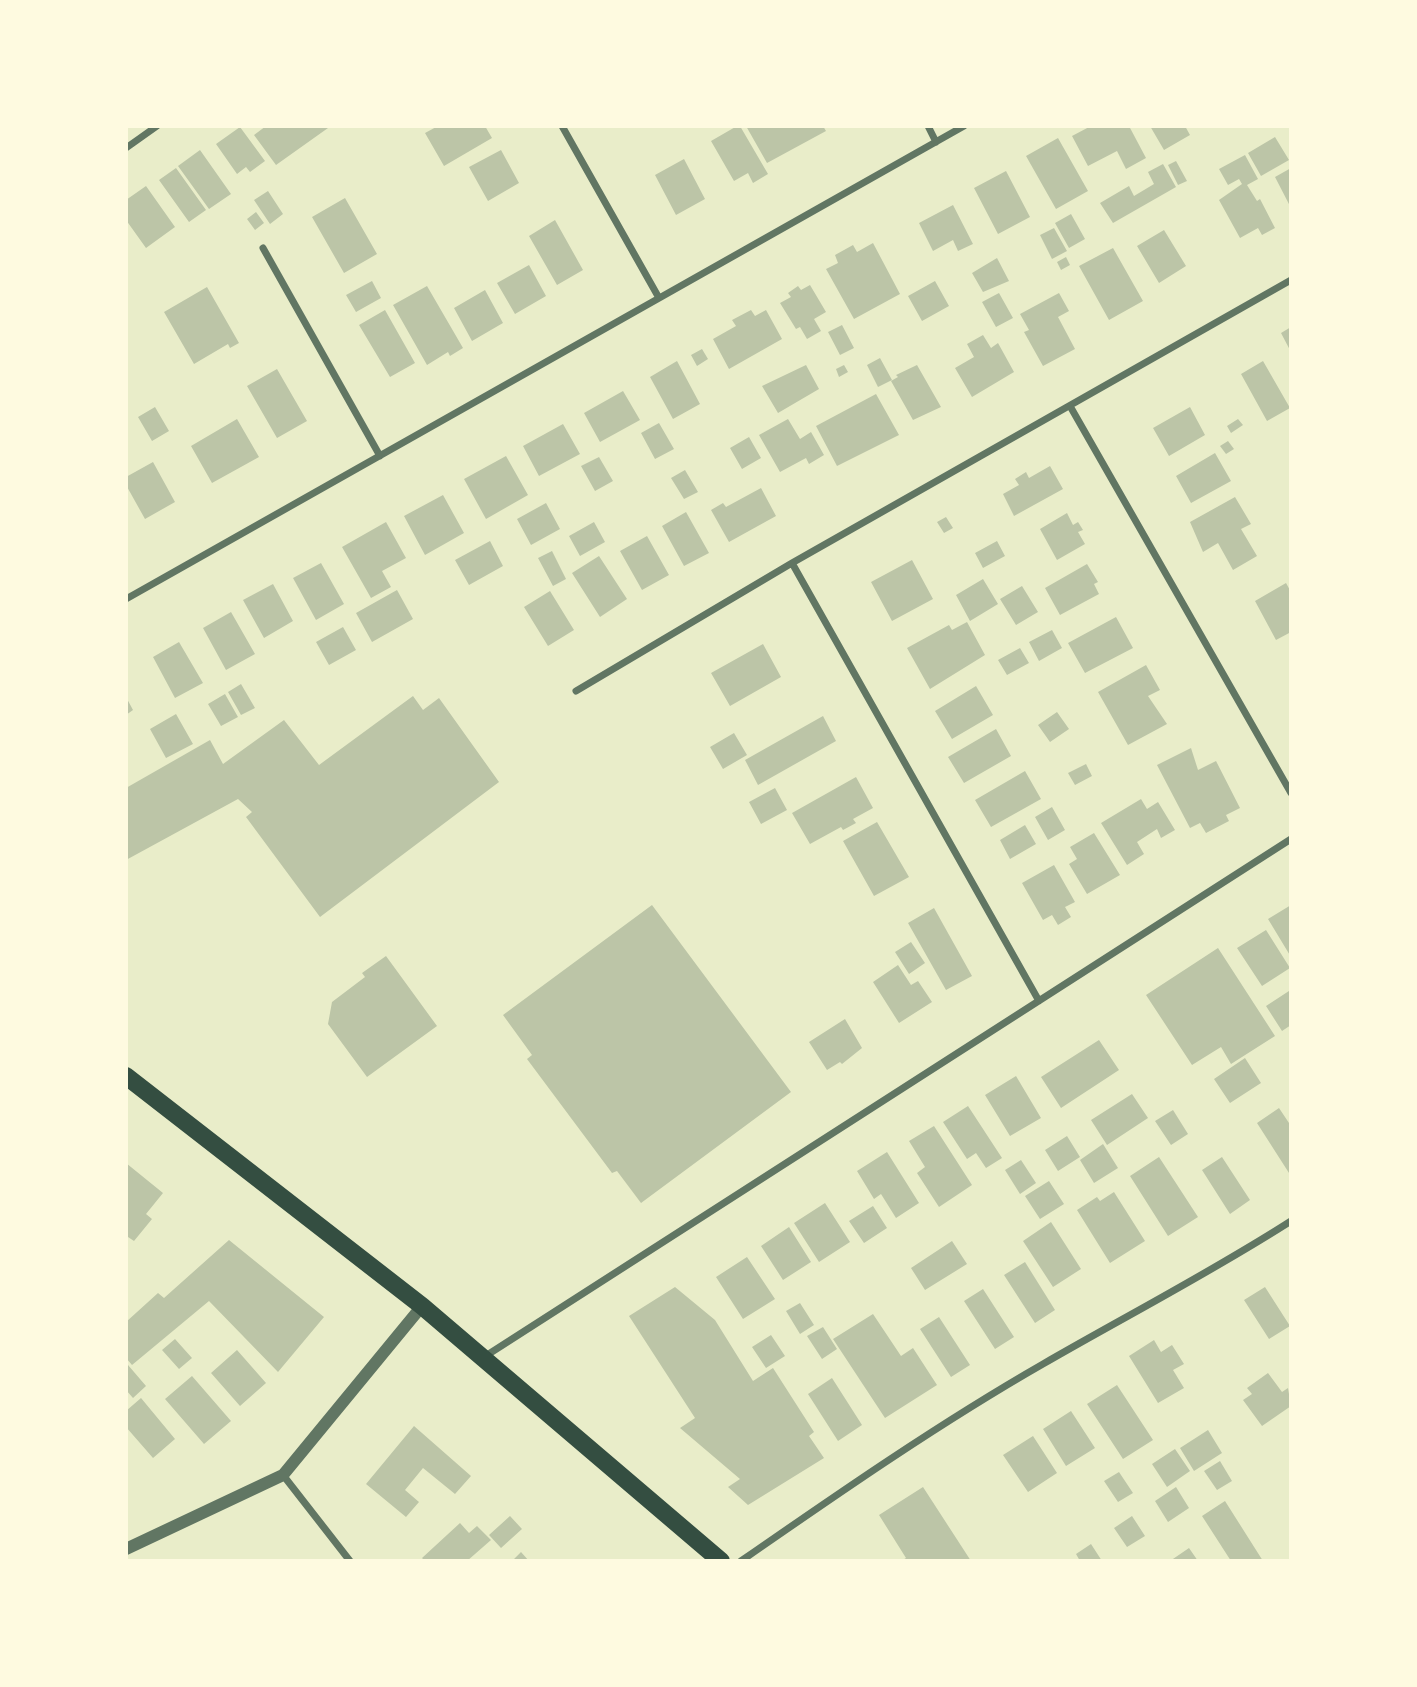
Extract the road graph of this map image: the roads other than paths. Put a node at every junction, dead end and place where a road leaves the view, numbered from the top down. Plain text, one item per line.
1 (157, 126) edge
2 (562, 126) edge
3 (928, 126) edge
4 (964, 126) edge
5 (936, 142) junction
6 (126, 148) edge
7 (263, 248) dead end
8 (1291, 280) edge
9 (659, 298) junction
10 (1070, 406) junction
11 (380, 456) junction
12 (792, 563) junction
13 (126, 599) edge
14 (576, 691) dead end
15 (1291, 793) edge
16 (1291, 839) edge
17 (1039, 1001) junction
18 (126, 1076) edge
19 (1291, 1221) edge
20 (422, 1306) junction
21 (484, 1357) junction
22 (283, 1475) junction
23 (126, 1549) edge
24 (350, 1561) edge
25 (721, 1561) edge
26 (741, 1561) edge

1 - 6 street
2 - 9 street
3 - 5 street
4 - 5 street
5 - 9 street
7 - 11 street
8 - 10 street
9 - 11 street
10 - 12 street
10 - 15 street
11 - 13 street
12 - 14 street
12 - 17 street
16 - 17 street
17 - 21 street
18 - 20 main road
19 - 26 street
20 - 21 main road
20 - 22 street
21 - 25 main road
22 - 23 street
22 - 24 street

